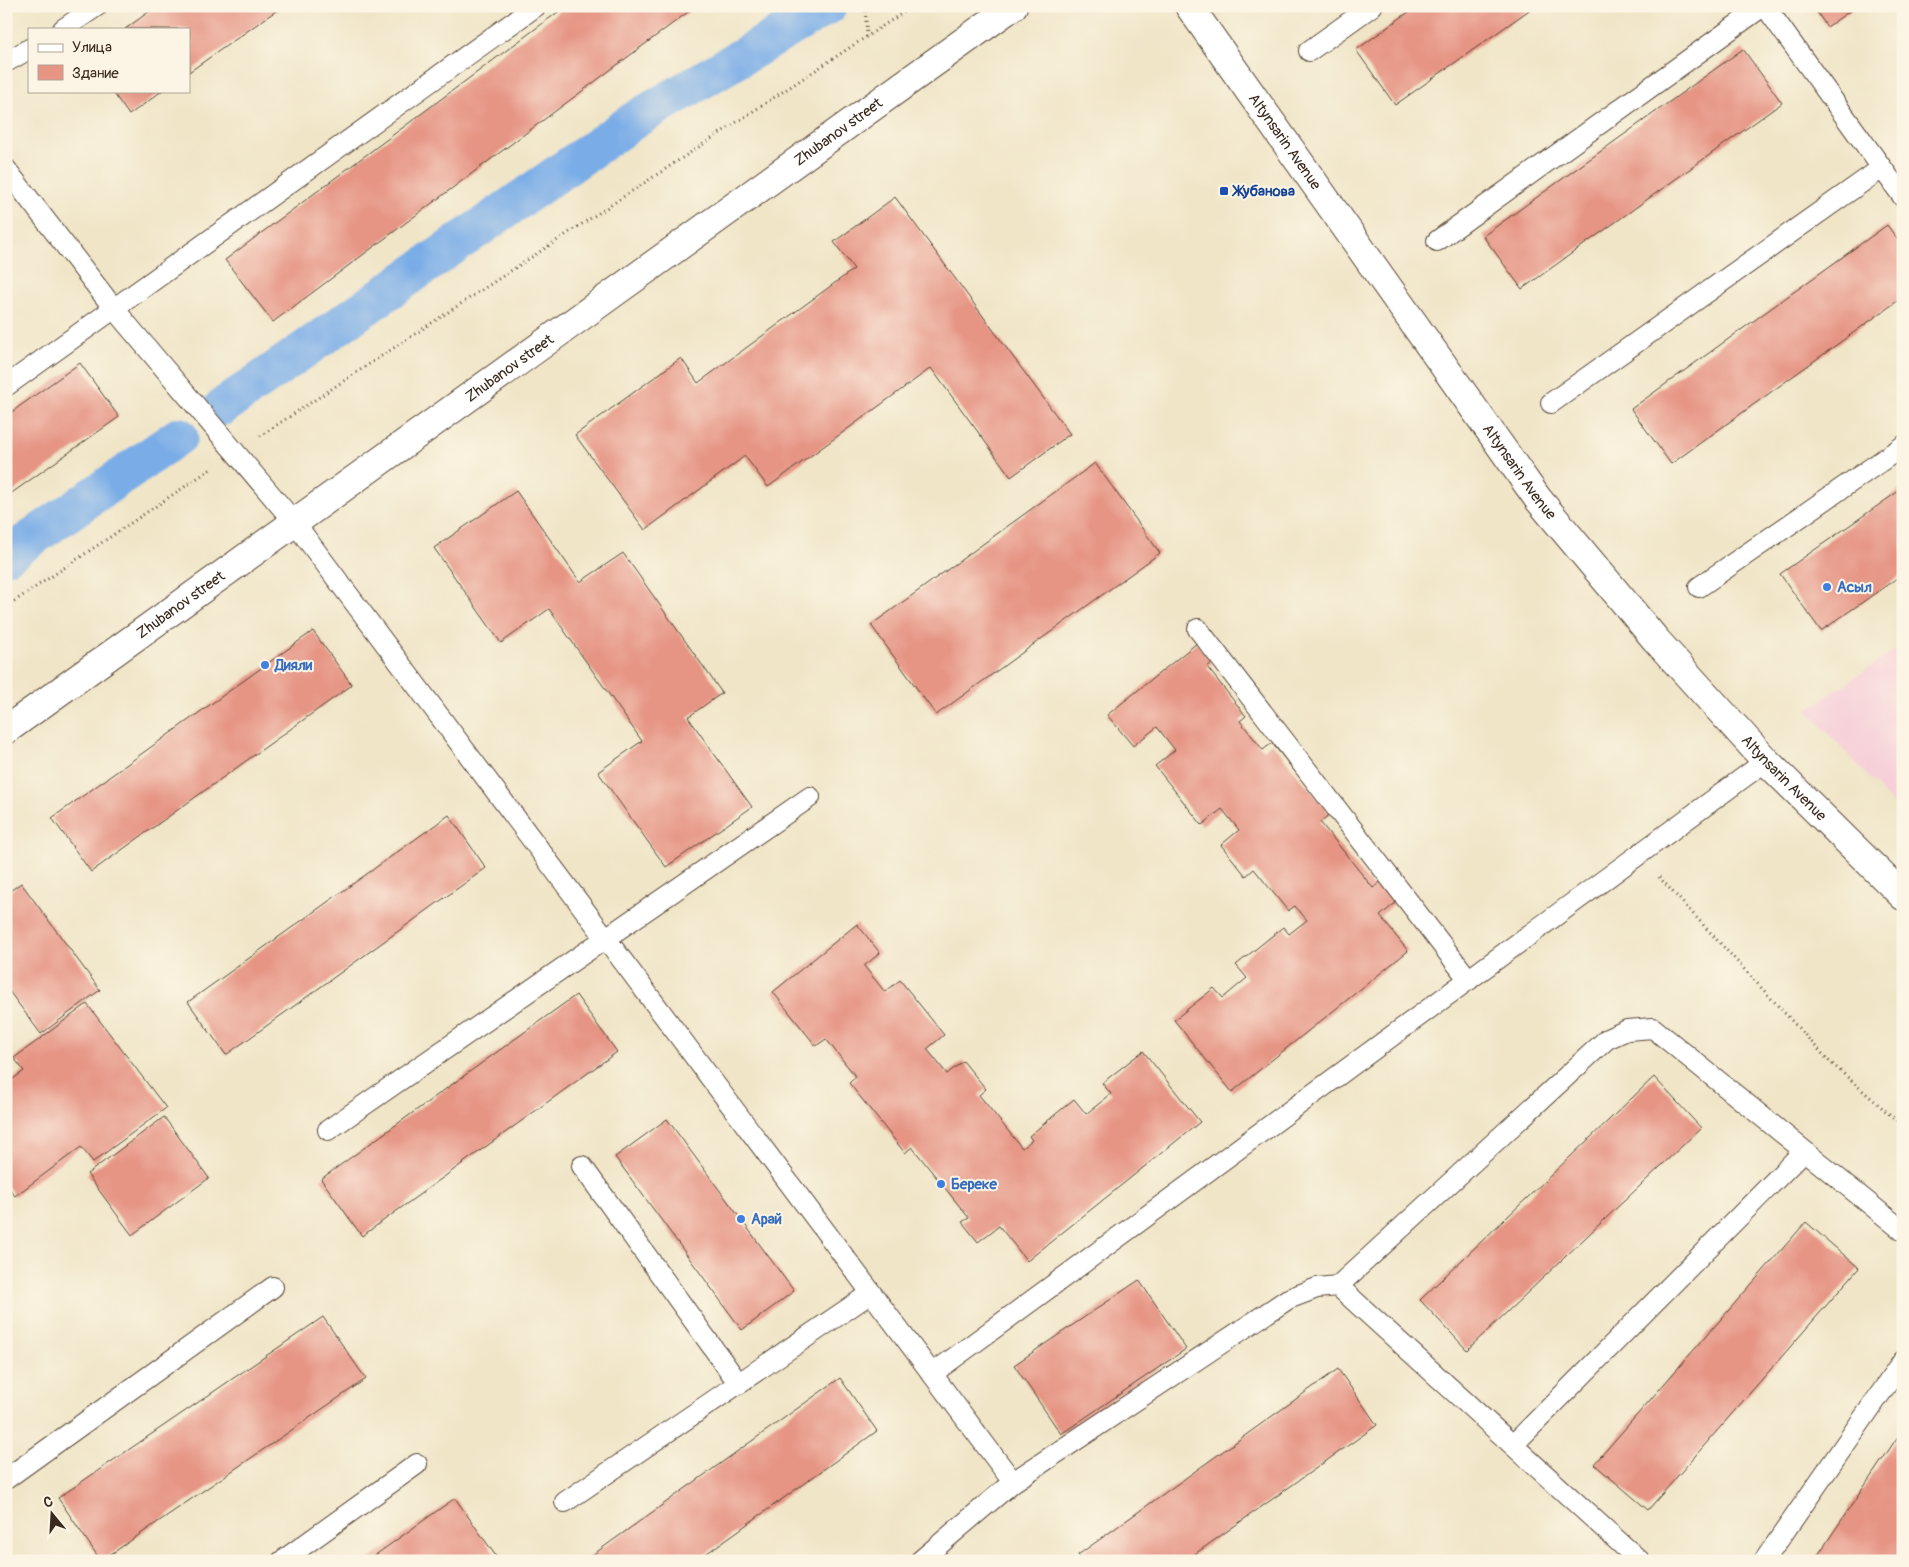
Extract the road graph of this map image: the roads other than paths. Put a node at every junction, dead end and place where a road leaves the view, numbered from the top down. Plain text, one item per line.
1 (97, 6) edge
2 (536, 6) edge
3 (1014, 6) edge
4 (1189, 6) edge
5 (1372, 6) edge
6 (1764, 6) edge
7 (64, 28) edge
8 (28, 50) edge
9 (1309, 51) dead end
10 (6, 62) edge
11 (1882, 168) junction
12 (6, 169) edge
13 (1903, 197) edge
14 (1437, 241) dead end
15 (115, 310) junction
16 (6, 386) edge
17 (1551, 403) dead end
18 (1903, 446) edge
19 (294, 522) junction
20 (1699, 587) dead end
21 (1198, 629) dead end
22 (6, 730) edge
23 (1766, 761) junction
24 (810, 797) dead end
25 (1903, 896) edge
26 (605, 938) junction
27 (1469, 980) junction
28 (328, 1130) dead end
29 (1804, 1151) junction
30 (582, 1166) dead end
31 (1903, 1231) edge
32 (1338, 1286) junction
33 (273, 1287) dead end
34 (871, 1293) junction
35 (1903, 1361) edge
36 (932, 1374) junction
37 (739, 1384) junction
38 (1513, 1445) junction
39 (417, 1464) dead end
40 (6, 1479) edge
41 (1013, 1482) junction
42 (565, 1502) dead end
43 (282, 1561) edge
44 (920, 1561) edge
45 (1640, 1561) edge
46 (1764, 1561) edge

1 - 7 lane
2 - 15 lane
3 - 19 main road, Zhubanov street
4 - 23 main road, Altynsarin Avenue
5 - 9 lane
6 - 11 lane
6 - 14 lane
8 - 10 lane
11 - 13 lane
11 - 17 lane
12 - 15 lane
15 - 16 lane
15 - 19 lane
18 - 20 lane
19 - 22 main road, Zhubanov street
19 - 26 lane
21 - 27 lane
23 - 25 main road, Altynsarin Avenue
23 - 27 lane
24 - 26 lane
26 - 28 lane
26 - 34 lane
27 - 36 lane
29 - 31 lane
29 - 32 lane
29 - 38 lane
30 - 37 lane
32 - 38 lane
32 - 41 lane
33 - 40 lane
34 - 36 lane
34 - 37 lane
35 - 46 lane
36 - 41 lane
37 - 42 lane
38 - 45 lane
39 - 43 lane
41 - 44 lane

